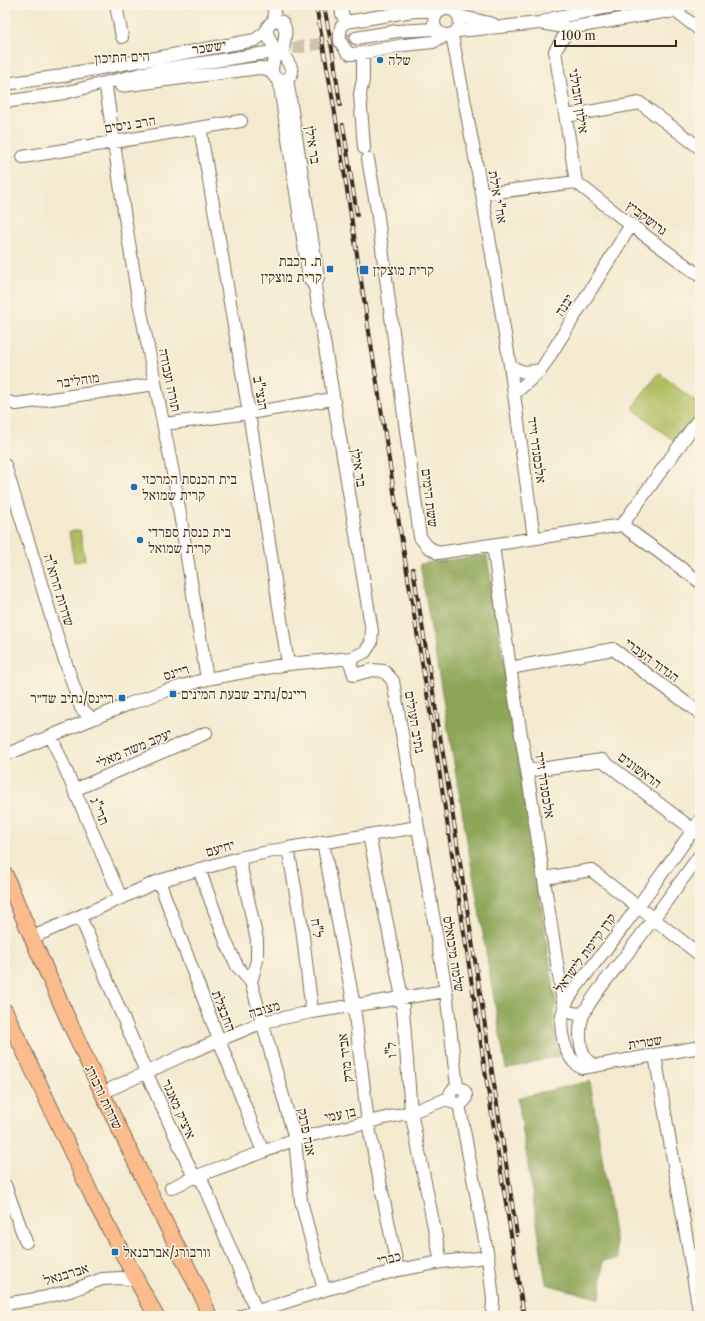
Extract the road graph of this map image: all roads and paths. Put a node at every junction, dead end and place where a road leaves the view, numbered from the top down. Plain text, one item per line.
1 (116, 5) edge
2 (273, 5) edge
3 (341, 5) edge
4 (618, 5) edge
5 (651, 5) edge
6 (674, 9) edge
7 (275, 20) junction
8 (346, 22) junction
9 (444, 22) edge
10 (540, 23) junction
11 (502, 26) junction
12 (568, 28) junction
13 (267, 30) junction
14 (700, 30) edge
15 (122, 37) dead end
16 (356, 38) tunnel mouth
17 (266, 53) tunnel mouth
18 (363, 53) junction
19 (157, 70) junction
20 (62, 75) junction
21 (280, 77) junction
22 (7, 82) edge
23 (106, 88) junction
24 (64, 93) junction
25 (5, 103) edge
26 (566, 116) junction
27 (241, 121) dead end
28 (200, 128) junction
29 (115, 142) junction
30 (700, 148) edge
31 (23, 157) dead end
32 (576, 182) junction
33 (482, 194) junction
34 (631, 225) junction
35 (700, 276) edge
36 (510, 365) junction
37 (541, 370) junction
38 (155, 384) junction
39 (514, 394) junction
40 (333, 399) junction
41 (5, 402) edge
42 (249, 413) junction
43 (699, 421) edge
44 (164, 424) junction
45 (5, 465) edge
46 (622, 525) junction
47 (534, 538) junction
48 (493, 545) junction
49 (700, 582) edge
50 (365, 652) joint
51 (349, 658) junction
52 (288, 664) junction
53 (510, 668) junction
54 (207, 679) junction
55 (700, 713) edge
56 (92, 719) junction
57 (206, 733) dead end
58 (51, 736) junction
59 (5, 755) edge
60 (528, 771) junction
61 (74, 790) junction
62 (418, 827) junction
63 (698, 828) edge
64 (369, 835) junction
65 (322, 842) junction
66 (288, 848) junction
67 (700, 855) edge
68 (239, 858) junction
69 (199, 869) junction
70 (5, 874) edge
71 (545, 878) junction
72 (159, 881) junction
73 (120, 898) junction
74 (638, 907) junction
75 (80, 916) junction
76 (654, 919) junction
77 (40, 934) dead end
78 (700, 955) edge
79 (251, 982) junction
80 (446, 991) junction
81 (402, 997) junction
82 (354, 1006) junction
83 (564, 1008) junction
84 (5, 1011) edge
85 (312, 1012) junction
86 (585, 1012) junction
87 (263, 1022) junction
88 (219, 1040) junction
89 (700, 1047) edge
90 (655, 1055) junction
91 (595, 1065) junction
92 (146, 1072) junction
93 (102, 1093) junction
94 (454, 1101) junction
95 (411, 1112) junction
96 (368, 1123) junction
97 (295, 1139) junction
98 (263, 1152) junction
99 (194, 1177) junction
100 (5, 1185) edge
101 (171, 1188) dead end
102 (26, 1242) dead end
103 (488, 1257) junction
104 (441, 1262) junction
105 (398, 1270) junction
106 (136, 1280) junction
107 (324, 1290) junction
108 (5, 1304) edge
109 (256, 1310) junction
110 (156, 1316) edge
111 (209, 1316) edge
112 (242, 1316) edge
113 (492, 1316) edge
114 (700, 1316) edge

1 - 15 street
2 - 7 street
3 - 8 street
4 - 10 street
5 - 6 street
6 - 12 street
6 - 14 street
7 - 13 street
7 - 21 street
8 - 9 street
8 - 18 street
9 - 11 street
9 - 11 street, אח"י אילת
9 - 16 street
9 - 18 street
9 - 33 street, אח"י אילת
10 - 11 street
10 - 12 street
12 - 26 street, אילון הזבולני
13 - 20 street
13 - 21 street
17 - 19 street, יששכר
18 - 48 street, ששת הימים
19 - 20 street, הים התיכון
19 - 24 street, הים התיכון
20 - 22 street, הים התיכון
21 - 23 street
21 - 40 street, בר אילן
23 - 24 street
23 - 29 street, תורה ועבודה
24 - 25 street, הים התיכון
26 - 30 street
26 - 32 street, אילון הזבולני
27 - 28 street, הרב ניסים
28 - 29 street, הרב ניסים
28 - 42 street, הנצי"ב
29 - 31 street, הרב ניסים
29 - 38 street, תורה ועבודה
32 - 33 street
32 - 34 street, גרושקביץ
33 - 36 street, אח"י אילת
34 - 35 street, גרושקביץ
34 - 37 street, יבנה
36 - 37 street
36 - 39 street, אלכסנדר זייד
37 - 39 street, יבנה
38 - 41 street, מוהליבר
38 - 44 street, תורה ועבודה
39 - 47 street, אלכסנדר זייד
40 - 42 street
40 - 50 street, בר אילן
42 - 44 street
42 - 52 street, הנצי"ב
43 - 46 street
44 - 54 street, תורה ועבודה
45 - 56 street, שדרות הרוא"ה
46 - 47 street, ששת הימים
46 - 49 street
47 - 48 street, ששת הימים
48 - 53 street, אלכסנדר זייד
50 - 51 street, ריינס
51 - 52 street, ריינס
51 - 62 street, נתיב העולים
52 - 54 street, ריינס
53 - 55 street, הגדוד העברי
53 - 60 street, אלכסנדר זייד
54 - 56 street, ריינס
56 - 58 street, ריינס
57 - 61 street, יעקב משה מאלי
58 - 59 street, ריינס
58 - 61 street, תרי"ג
60 - 63 street, הראשונים
60 - 71 street, אלכסנדר זייד
61 - 73 street, תרי"ג
62 - 64 street, יחיעם
62 - 80 street, שלמה מיכואלס
63 - 74 street, קרן קיימת לישראל
64 - 65 street, יחיעם
64 - 81 street, ל"ו
65 - 66 street, יחיעם
65 - 82 street, אביר מרק
66 - 68 street, יחיעם
66 - 85 street, ל"ח
67 - 76 street
68 - 69 street, יחיעם
68 - 79 street
69 - 72 street, יחיעם
69 - 79 street, אנה פרנק
70 - 93 main road, שדרות ורבורג
71 - 74 street
71 - 83 street, אלכסנדר זייד
72 - 73 street, יחיעם
72 - 88 street, החבצלת
73 - 75 street, יחיעם
74 - 76 street
74 - 83 street, קרן קיימת לישראל
75 - 77 street, יחיעם
75 - 92 street, איציק מאנגר
76 - 78 street
76 - 86 street
79 - 87 street, אנה פרנק
80 - 81 street, מצובה
80 - 94 street, שלמה מיכואלס
81 - 82 street, מצובה
81 - 95 street, ל"ו
82 - 85 street, מצובה
82 - 96 street, אביר מרק
83 - 86 street
83 - 91 street, קרן קיימת לישראל
84 - 106 main road
85 - 87 street, מצובה
86 - 91 street
87 - 88 street, מצובה
87 - 97 street, אנה פרנק
88 - 92 street, מצובה
88 - 98 street, החבצלת
89 - 90 street, שטרית
90 - 91 street, שטרית
90 - 114 street
92 - 93 street, מצובה
92 - 99 street, איציק מאנגר
93 - 111 main road, שדרות ורבורג
94 - 95 street, בן עמי
94 - 103 street
95 - 96 street, בן עמי
95 - 104 street, ל"ו
96 - 97 street, בן עמי
96 - 105 street, אביר מרק
97 - 98 street, בן עמי
97 - 107 street, אנה פרנק
98 - 99 street, בן עמי
99 - 101 street, בן עמי
99 - 109 street, איציק מאנגר
100 - 102 street
103 - 104 street, כברי
103 - 113 street
104 - 105 street, כברי
105 - 107 street, כברי
106 - 108 street, אברבנאל
106 - 110 main road
107 - 109 street, כברי
109 - 112 street, כברי

